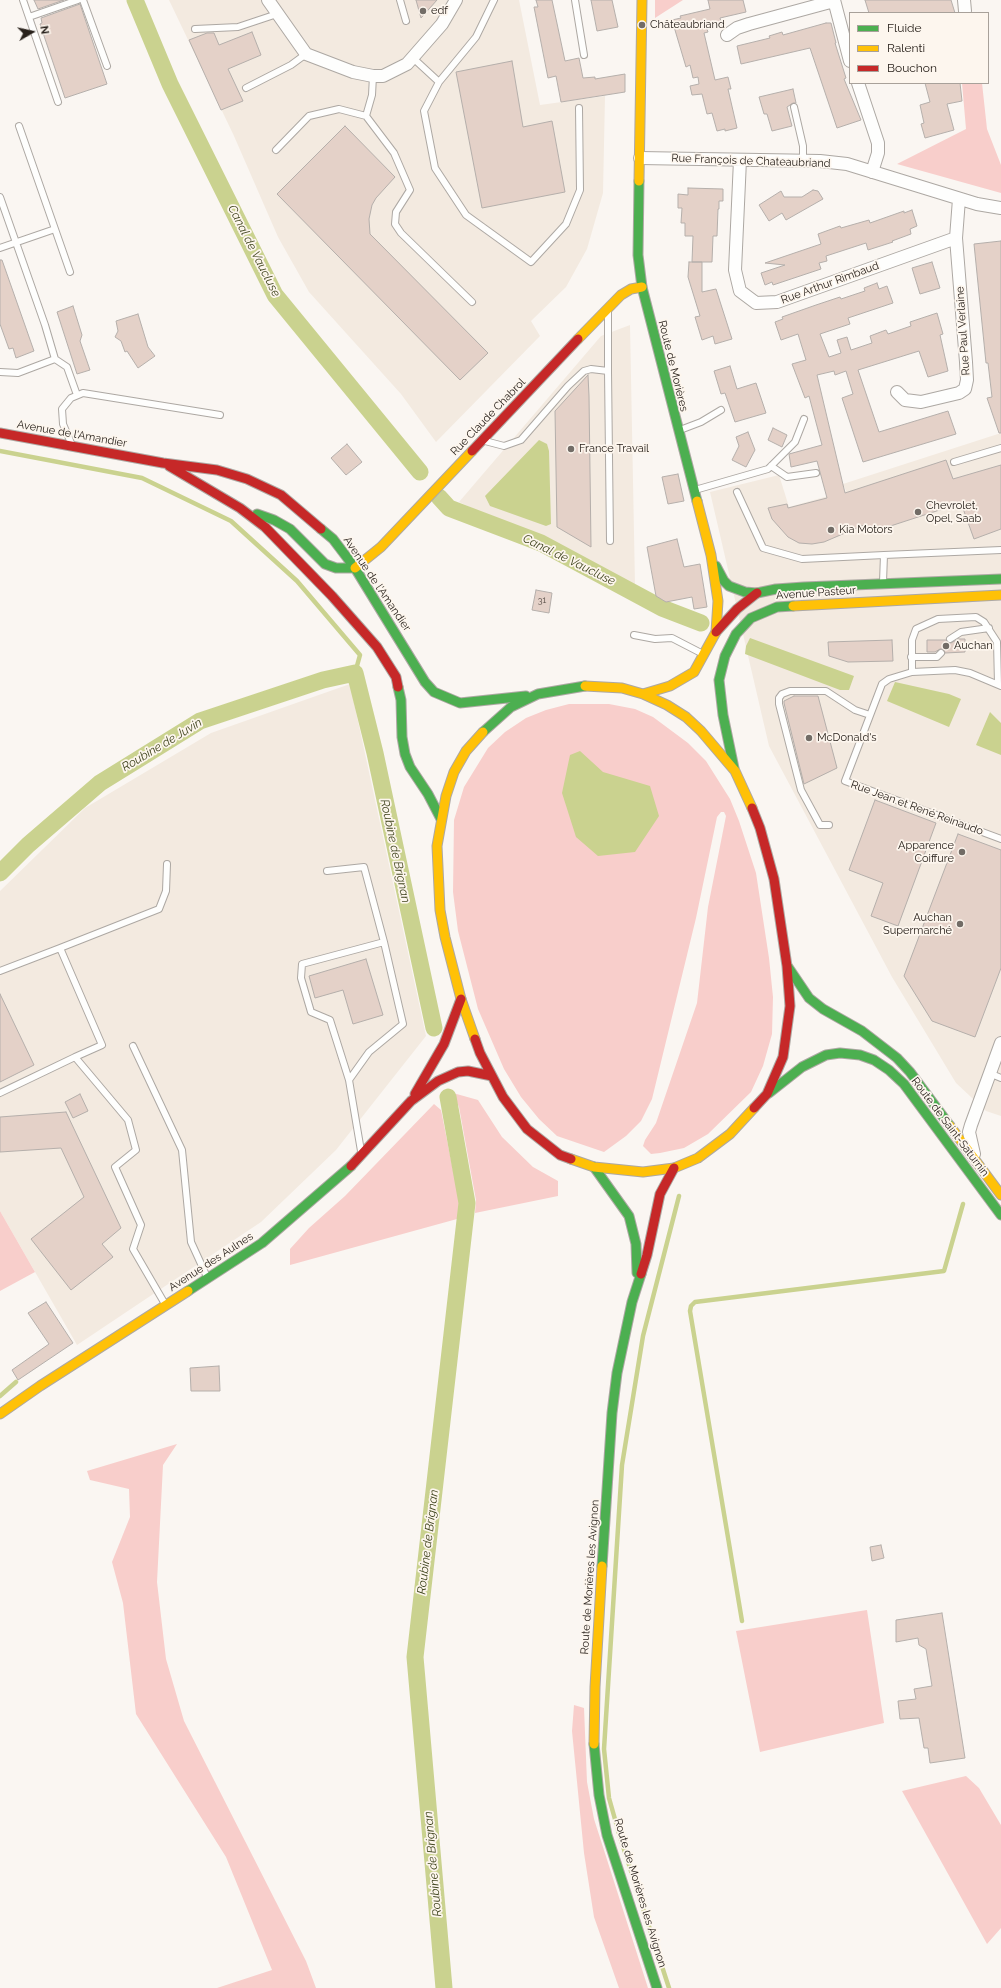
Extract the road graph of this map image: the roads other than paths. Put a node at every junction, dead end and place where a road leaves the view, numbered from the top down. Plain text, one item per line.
1 (23, 0) edge
2 (78, 0) edge
3 (83, 0) edge
4 (268, 0) edge
5 (400, 0) edge
6 (456, 0) edge
7 (494, 0) edge
8 (575, 0) edge
9 (642, 0) edge
10 (834, 0) edge
11 (277, 14) junction
12 (29, 17) junction
13 (406, 21) dead end
14 (195, 29) dead end
15 (727, 35) dead end
16 (306, 54) junction
17 (584, 55) dead end
18 (849, 57) edge
19 (413, 58) junction
20 (107, 66) dead end
21 (373, 76) junction
22 (439, 82) junction
23 (858, 84) edge
24 (246, 88) dead end
25 (58, 102) dead end
26 (794, 107) dead end
27 (579, 108) dead end
28 (366, 116) junction
29 (19, 126) dead end
30 (276, 150) dead end
31 (640, 158) junction
32 (740, 160) junction
33 (803, 161) junction
34 (872, 172) junction
35 (0, 197) edge
36 (959, 199) junction
37 (1001, 208) edge
38 (55, 229) junction
39 (956, 238) junction
40 (16, 242) junction
41 (0, 248) edge
42 (70, 272) dead end
43 (642, 287) junction
44 (472, 302) dead end
45 (608, 307) junction
46 (55, 359) junction
47 (608, 371) junction
48 (0, 372) edge
49 (897, 392) dead end
50 (77, 395) junction
51 (721, 410) dead end
52 (220, 415) dead end
53 (804, 419) dead end
54 (678, 431) junction
55 (0, 433) edge
56 (483, 440) junction
57 (72, 445) junction
58 (1001, 448) edge
59 (954, 462) dead end
60 (163, 463) junction
61 (772, 466) junction
62 (816, 473) dead end
63 (693, 490) junction
64 (737, 492) dead end
65 (240, 508) junction
66 (610, 541) dead end
67 (1001, 550) edge
68 (711, 555) junction
69 (884, 555) junction
70 (355, 568) junction
71 (1001, 579) edge
72 (883, 583) junction
73 (758, 593) junction
74 (1001, 595) edge
75 (989, 628) junction
76 (716, 632) junction
77 (634, 635) dead end
78 (950, 639) dead end
79 (941, 653) dead end
80 (704, 655) junction
81 (911, 657) junction
82 (912, 672) junction
83 (999, 685) edge
84 (538, 694) junction
85 (644, 694) junction
86 (870, 715) junction
87 (735, 771) junction
88 (441, 819) junction
89 (829, 826) dead end
90 (1001, 839) edge
91 (167, 864) dead end
92 (327, 871) dead end
93 (384, 942) junction
94 (60, 948) junction
95 (787, 966) junction
96 (0, 971) edge
97 (461, 999) junction
98 (1001, 1043) edge
99 (133, 1046) dead end
100 (75, 1057) junction
101 (990, 1073) junction
102 (492, 1076) junction
103 (1001, 1078) edge
104 (349, 1080) junction
105 (0, 1093) edge
106 (767, 1094) junction
107 (411, 1101) junction
108 (362, 1154) junction
109 (975, 1159) junction
110 (594, 1167) junction
111 (674, 1168) junction
112 (1001, 1195) edge
113 (1001, 1215) edge
114 (207, 1278) junction
115 (637, 1285) junction
116 (165, 1305) junction
117 (0, 1414) edge
118 (657, 1988) edge

1 - 12 lane
2 - 12 lane
3 - 20 lane
4 - 11 street
5 - 13 lane
6 - 19 street
7 - 22 lane
8 - 17 lane
9 - 31 main road, Route de Morières
10 - 15 street
10 - 18 street
11 - 14 lane
11 - 16 street
12 - 25 lane
16 - 21 street
16 - 24 lane
19 - 21 street
19 - 22 lane
21 - 28 lane
22 - 27 lane
23 - 34 street
26 - 33 lane
28 - 30 lane
28 - 44 lane
29 - 38 lane
31 - 32 street, Rue François de Chateaubriand
31 - 43 main road, Route de Morières
32 - 33 street, Rue François de Chateaubriand
32 - 39 street, Rue Arthur Rimbaud
33 - 34 street, Rue François de Chateaubriand
34 - 36 street, Rue François de Chateaubriand
35 - 40 lane
36 - 37 street, Rue François de Chateaubriand
36 - 39 street, Rue Paul Verlaine
38 - 40 lane
38 - 42 lane
39 - 49 street, Rue Paul Verlaine
40 - 41 lane
40 - 46 lane
43 - 45 main road, Rue Claude Chabrol
43 - 54 main road, Route de Morières
45 - 47 lane
45 - 56 main road, Rue Claude Chabrol
46 - 48 lane
46 - 50 lane
47 - 56 lane
47 - 66 lane
50 - 52 lane
50 - 57 lane
51 - 54 lane
53 - 61 lane
54 - 63 main road, Route de Morières
55 - 57 main road, Avenue de l'Amandier
56 - 70 main road, Rue Claude Chabrol
57 - 60 main road, Avenue de l'Amandier
58 - 59 lane
60 - 65 main road, Avenue de l'Amandier
60 - 70 main road, Avenue de l'Amandier
61 - 62 lane
61 - 63 lane
63 - 68 main road, Route de Morières
64 - 69 lane
65 - 70 main road
65 - 88 main road, Avenue de l'Amandier
67 - 69 lane
68 - 73 main road, Avenue Pasteur
68 - 76 main road, Route de Morières
69 - 72 lane
70 - 84 main road, Avenue de l'Amandier
71 - 72 main road, Avenue Pasteur
72 - 73 main road, Avenue Pasteur
73 - 76 main road, Avenue Pasteur
74 - 87 main road, Avenue Pasteur
75 - 78 lane
75 - 81 lane
75 - 83 lane
76 - 80 main road, Route de Morières
77 - 80 lane
79 - 81 lane
80 - 85 main road, Route de Morières
81 - 82 lane
82 - 83 lane, Rue Jean et René Reinaudo
82 - 86 lane, Rue Jean et René Reinaudo
84 - 85 main road, Avenue de l'Amandier
84 - 88 main road
85 - 87 main road, Avenue de l'Amandier
86 - 89 lane
86 - 90 lane, Rue Jean et René Reinaudo
87 - 95 main road
88 - 97 main road
91 - 94 lane
92 - 93 lane
93 - 104 lane
93 - 104 lane
94 - 96 lane
94 - 100 lane
95 - 106 main road
95 - 109 main road, Route de Saint-Saturnin
97 - 102 main road
97 - 107 main road, Avenue des Aulnes
98 - 101 street
99 - 114 lane
100 - 105 lane
100 - 116 lane
101 - 103 lane
101 - 109 street
102 - 107 main road, Avenue des Aulnes
102 - 110 main road
104 - 108 lane
106 - 111 main road
106 - 113 main road, Route de Saint-Saturnin
107 - 108 main road, Avenue des Aulnes
108 - 114 main road, Avenue des Aulnes
109 - 112 main road, Route de Saint-Saturnin
110 - 111 main road
110 - 115 main road
111 - 115 main road, Route de Morières les Avignon
114 - 116 main road, Avenue des Aulnes
115 - 118 main road, Route de Morières les Avignon
116 - 117 main road, Avenue des Aulnes

